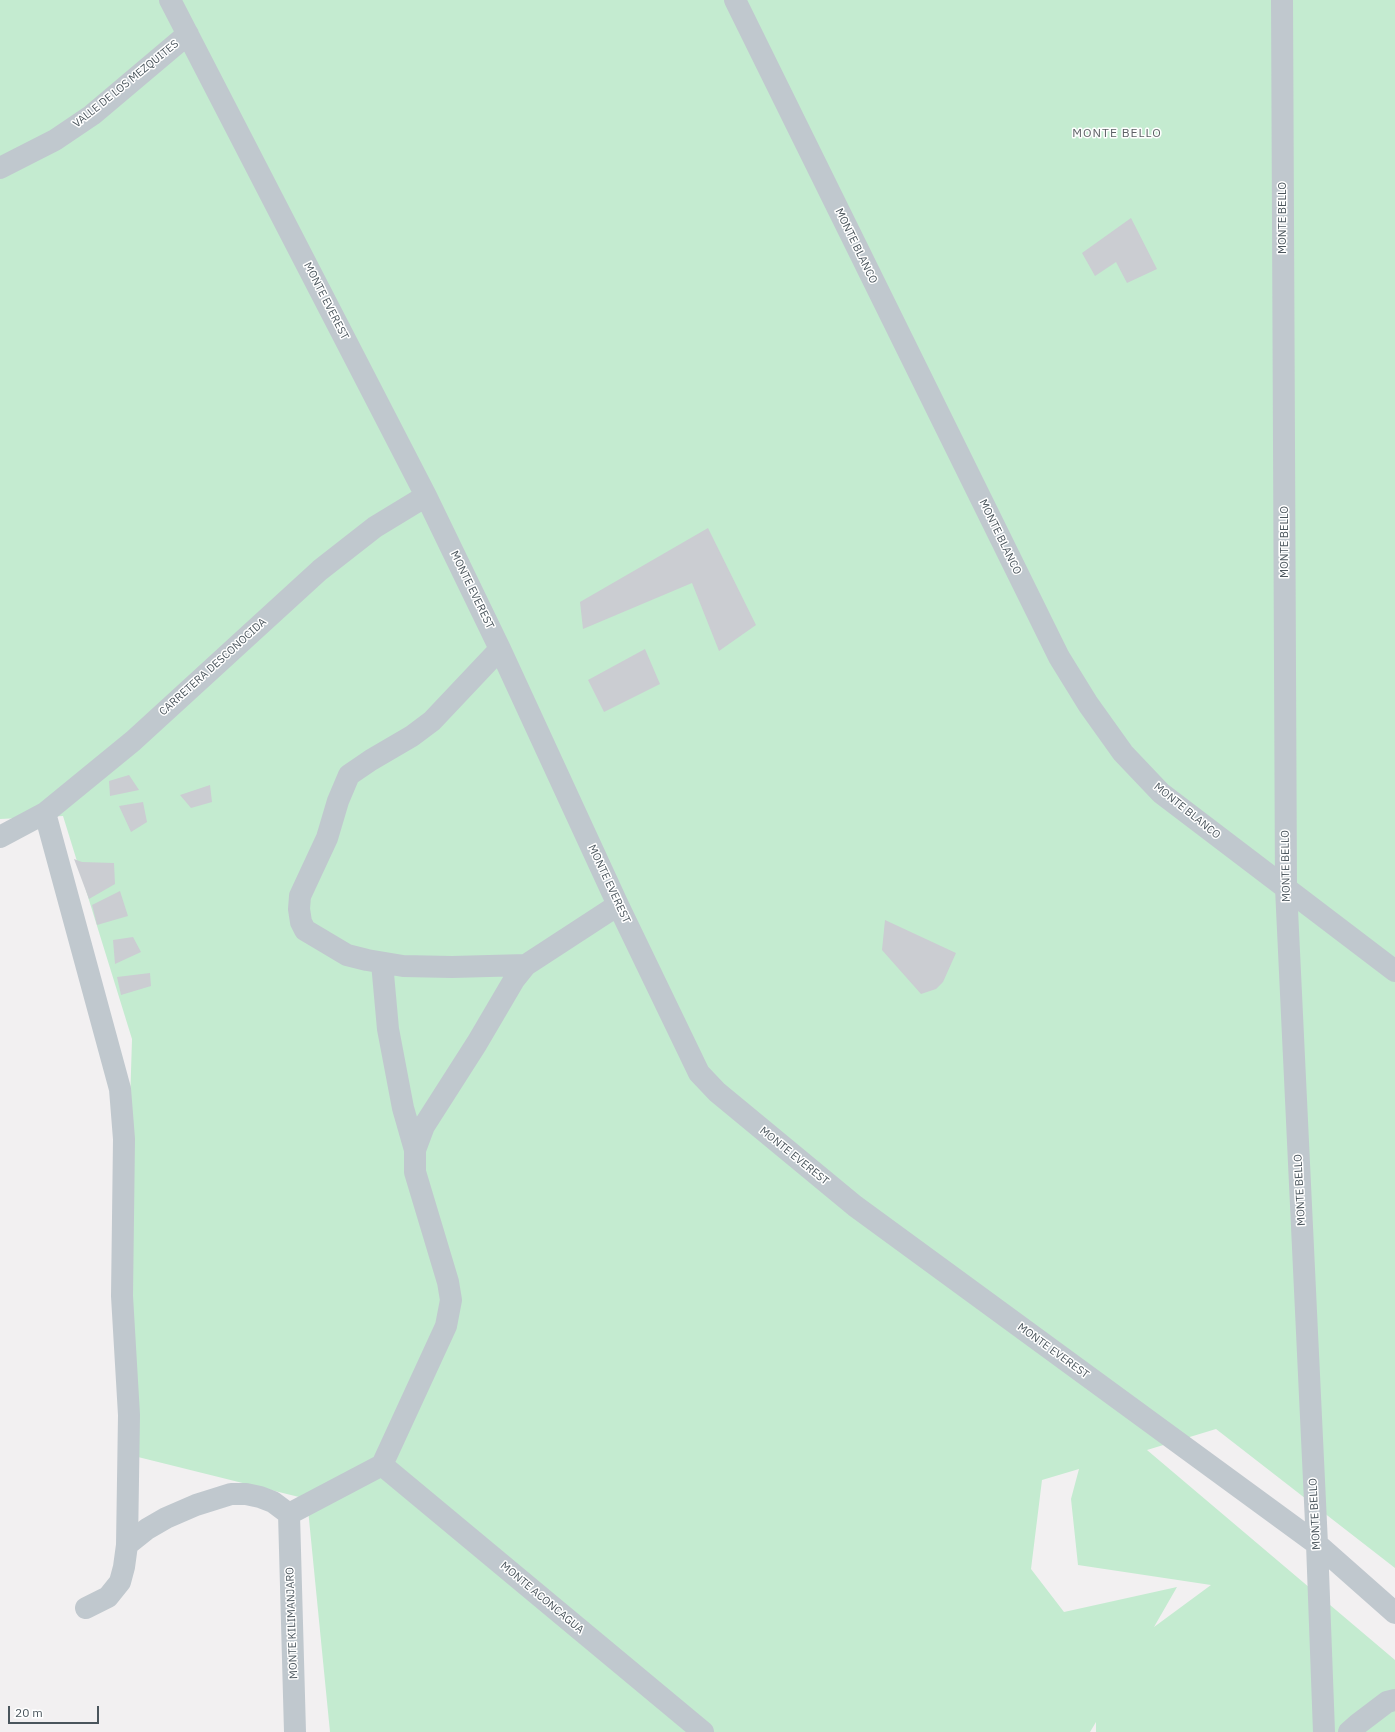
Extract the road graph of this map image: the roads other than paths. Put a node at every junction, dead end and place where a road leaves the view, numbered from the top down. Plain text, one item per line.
1 (170, 0) edge
2 (735, 0) edge
3 (1282, 0) edge
4 (188, 34) junction
5 (0, 168) edge
6 (426, 496) junction
7 (500, 649) junction
8 (45, 812) junction
9 (0, 837) edge
10 (1286, 888) junction
11 (618, 905) junction
12 (382, 963) junction
13 (526, 965) junction
14 (1395, 971) edge
15 (415, 1150) junction
16 (382, 1465) junction
17 (289, 1514) junction
18 (1317, 1544) junction
19 (127, 1545) junction
20 (86, 1608) dead end
21 (1395, 1613) edge
22 (1395, 1700) edge
23 (295, 1732) edge
24 (703, 1732) edge
25 (1324, 1732) edge
26 (1350, 1732) edge

1 - 4 street, MONTE EVEREST
2 - 10 street, MONTE BLANCO
3 - 10 street, MONTE BELLO
4 - 5 street, VALLE DE LOS MEZQUITES
4 - 6 street, MONTE EVEREST
6 - 7 street, MONTE EVEREST
6 - 8 street, CARRETERA DESCONOCIDA
7 - 11 street, MONTE EVEREST
7 - 12 street
8 - 9 street, CARRETERA DESCONOCIDA
8 - 19 street
10 - 14 street, MONTE BLANCO
10 - 18 street, MONTE BELLO
11 - 13 street
11 - 18 street, MONTE EVEREST
12 - 13 street
12 - 15 street
13 - 15 street
15 - 16 street
16 - 17 street
16 - 24 street, MONTE ACONCAGUA
17 - 19 street
17 - 23 street, MONTE KILIMANJARO
18 - 21 street, MONTE EVEREST
18 - 25 street, MONTE BELLO
19 - 20 street
22 - 26 street

